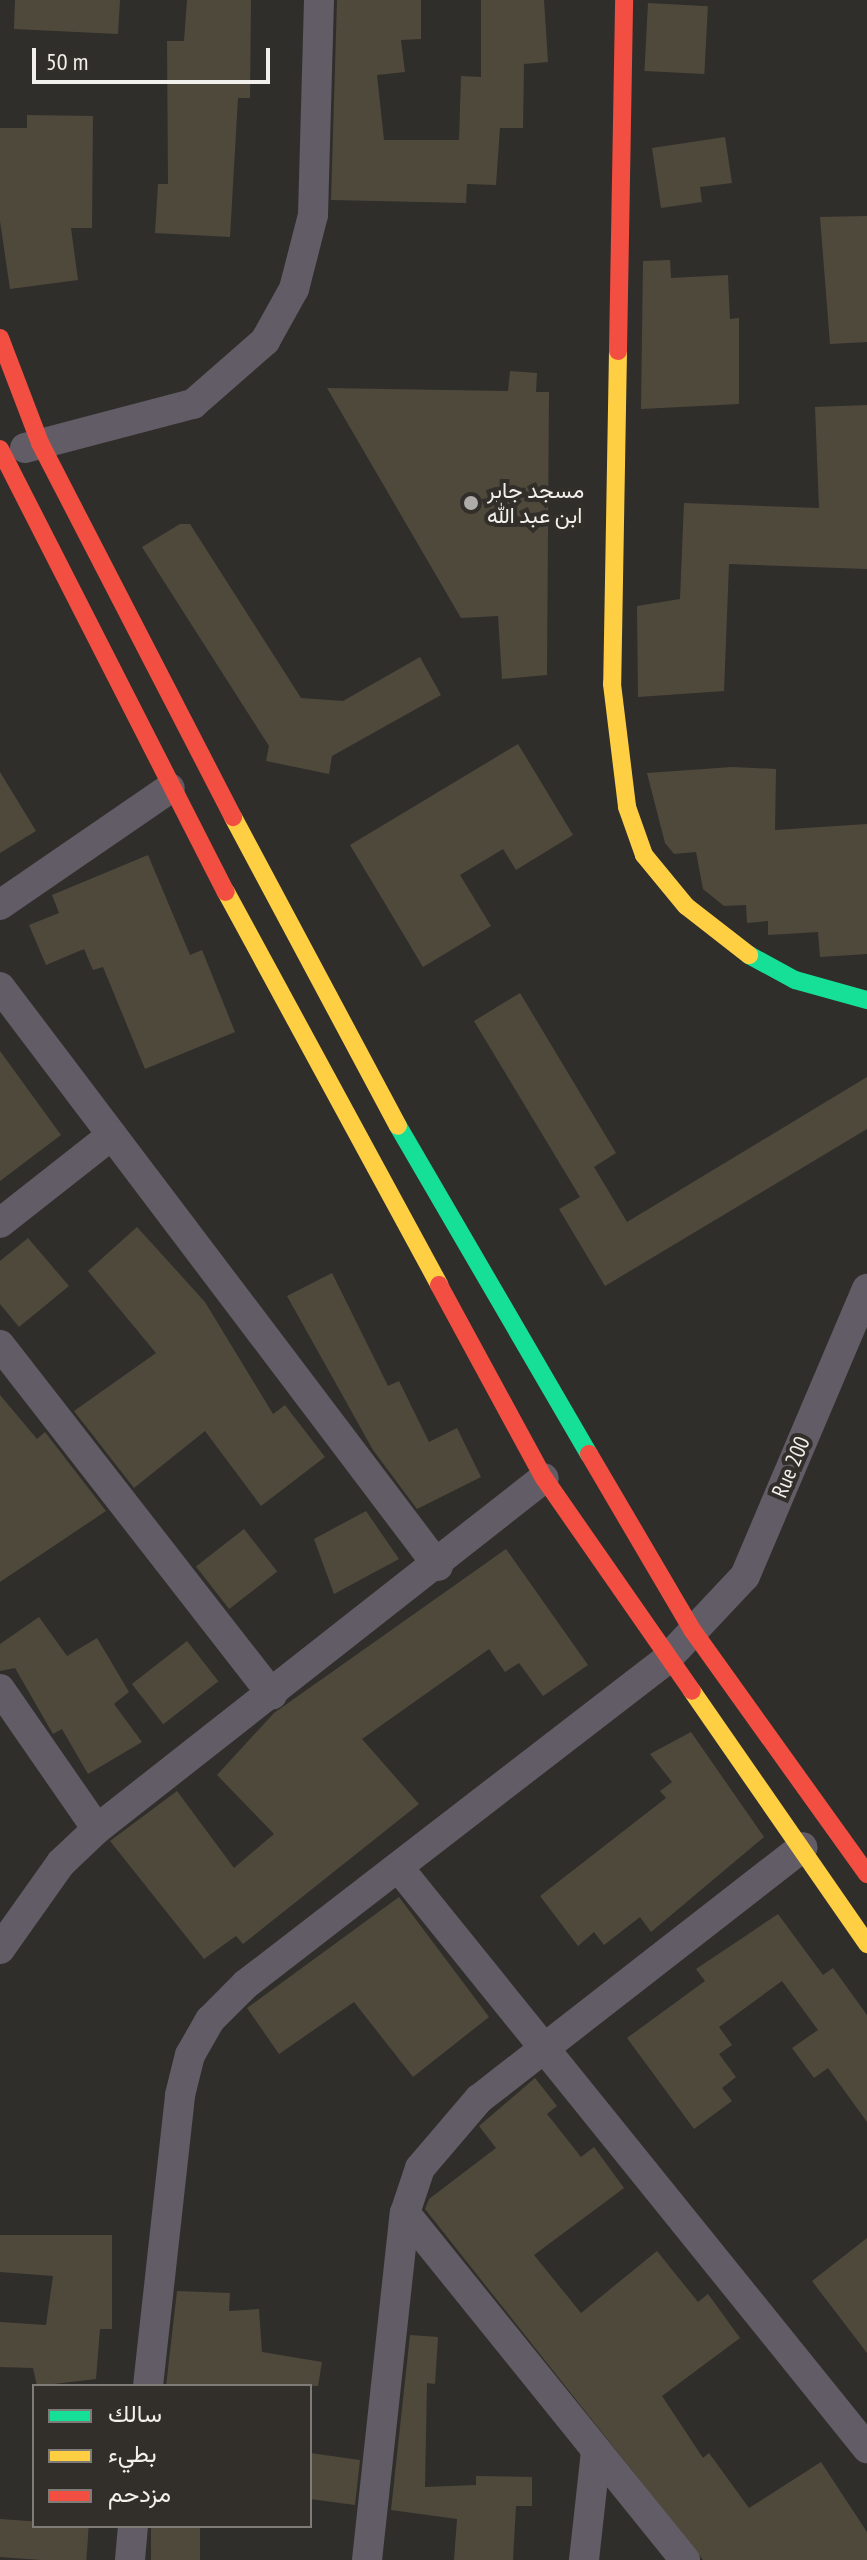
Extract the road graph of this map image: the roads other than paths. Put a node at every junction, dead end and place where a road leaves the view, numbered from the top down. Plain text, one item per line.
1 (319, 0) edge
2 (624, 0) edge
3 (0, 338) edge
4 (40, 443) junction
5 (1, 453) edge
6 (170, 788) junction
7 (0, 905) edge
8 (0, 987) edge
9 (867, 1000) edge
10 (112, 1135) junction
11 (0, 1223) edge
12 (867, 1289) edge
13 (0, 1345) edge
14 (544, 1478) junction
15 (438, 1566) junction
16 (693, 1631) junction
17 (666, 1660) junction
18 (0, 1689) edge
19 (272, 1695) junction
20 (97, 1829) junction
21 (803, 1847) junction
22 (398, 1867) junction
23 (867, 1874) edge
24 (867, 1944) edge
25 (0, 1949) edge
26 (549, 2045) junction
27 (405, 2213) junction
28 (148, 2384) edge
29 (867, 2448) edge
30 (596, 2451) junction
31 (133, 2528) edge
32 (130, 2560) edge
33 (367, 2560) edge
34 (584, 2560) edge
35 (685, 2560) edge

1 - 4 street
2 - 9 main road
3 - 4 main road
4 - 5 street
4 - 16 main road
5 - 6 main road
6 - 7 street
6 - 14 main road
8 - 10 street
10 - 11 street
10 - 15 street
12 - 16 street, Rue 200
13 - 19 street
14 - 15 street
14 - 17 main road
15 - 19 street
16 - 17 street, Rue 200
16 - 23 main road
17 - 21 main road
17 - 22 street, Rue 200
18 - 20 street
19 - 20 street
20 - 25 street
21 - 24 main road
21 - 26 street
22 - 26 street
22 - 28 street, Rue 200
26 - 27 street
26 - 29 street
27 - 30 street
27 - 33 street
30 - 34 street
30 - 35 street
31 - 32 street

